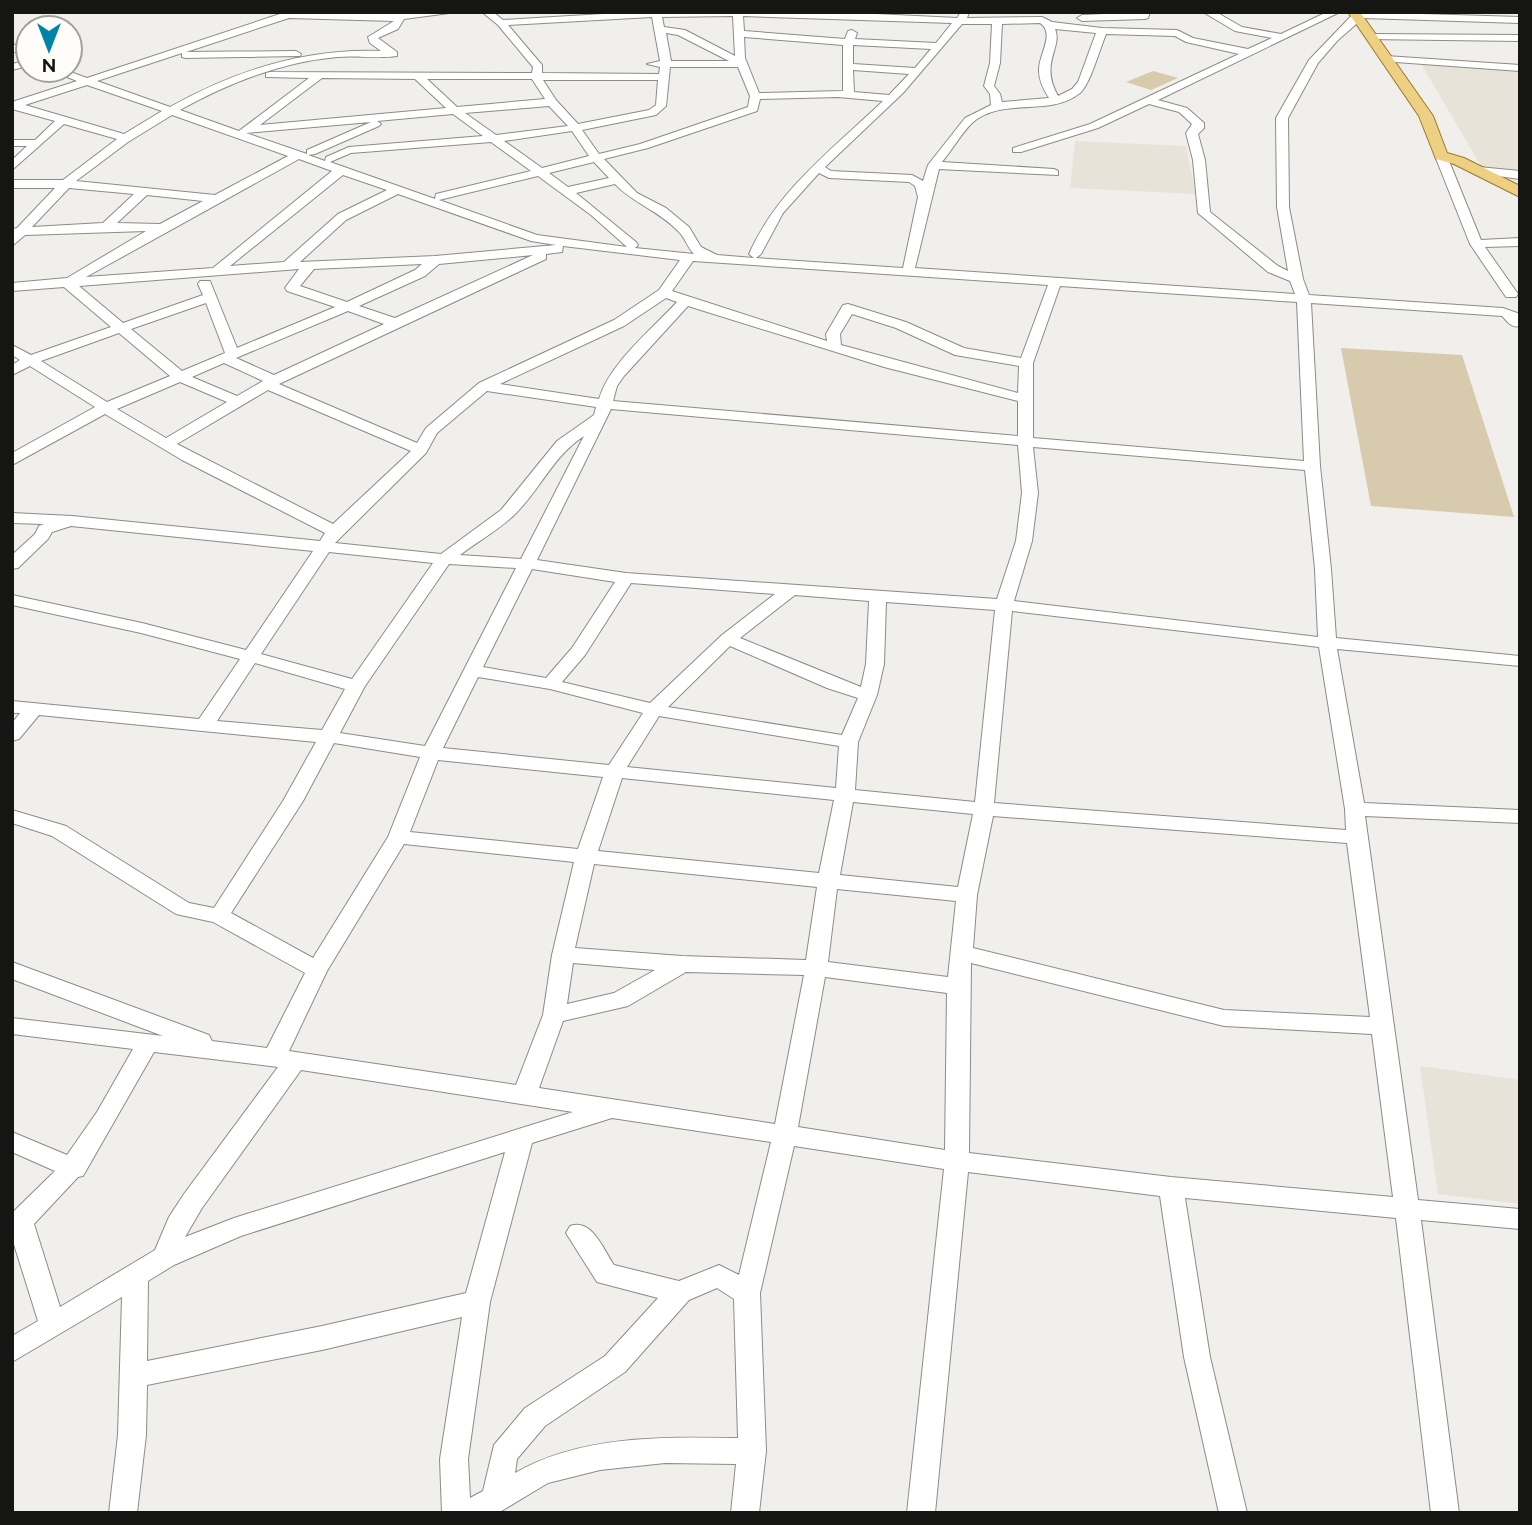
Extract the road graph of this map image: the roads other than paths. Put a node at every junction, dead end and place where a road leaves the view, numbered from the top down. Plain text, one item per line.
1 (452, 12) edge
2 (487, 12) edge
3 (737, 12) edge
4 (1145, 12) edge
5 (1208, 12) edge
6 (1335, 12) edge
7 (656, 13) edge
8 (292, 14) edge
9 (859, 14) edge
10 (389, 15) edge
11 (1356, 15) edge
12 (963, 16) edge
13 (1047, 19) edge
14 (1520, 20) edge
15 (997, 22) junction
16 (501, 23) junction
17 (661, 29) junction
18 (1102, 31) junction
19 (738, 33) junction
20 (1281, 37) junction
21 (1371, 37) junction
22 (1520, 38) edge
23 (849, 43) junction
24 (937, 46) junction
25 (1251, 53) junction
26 (336, 54) junction
27 (393, 54) junction
28 (168, 55) junction
29 (1386, 59) junction
30 (639, 64) dead end
31 (665, 64) junction
32 (743, 64) junction
33 (849, 67) junction
34 (1520, 68) edge
35 (916, 71) junction
36 (84, 75) edge
37 (248, 75) junction
38 (318, 76) junction
39 (419, 77) junction
40 (536, 77) junction
41 (664, 77) junction
42 (84, 78) edge
43 (93, 80) junction
44 (849, 94) junction
45 (755, 96) junction
46 (892, 98) junction
47 (1056, 101) junction
48 (1149, 101) junction
49 (552, 102) junction
50 (13, 106) edge
51 (997, 106) junction
52 (173, 108) junction
53 (454, 110) junction
54 (418, 114) junction
55 (388, 118) junction
56 (62, 120) junction
57 (574, 126) junction
58 (246, 129) junction
59 (491, 137) junction
60 (128, 139) junction
61 (12, 143) edge
62 (38, 143) junction
63 (349, 150) junction
64 (1017, 150) dead end
65 (288, 151) junction
66 (311, 152) junction
67 (1441, 156) junction
68 (596, 158) junction
69 (334, 164) junction
70 (934, 165) junction
71 (12, 167) edge
72 (819, 169) junction
73 (540, 172) junction
74 (1479, 172) junction
75 (1054, 173) dead end
76 (1520, 174) edge
77 (617, 180) junction
78 (12, 184) edge
79 (67, 184) junction
80 (146, 190) junction
81 (396, 190) junction
82 (567, 191) junction
83 (1520, 192) edge
84 (440, 197) junction
85 (923, 197) junction
86 (220, 199) junction
87 (106, 227) junction
88 (159, 229) junction
89 (15, 236) edge
90 (1520, 242) edge
91 (632, 244) junction
92 (1476, 244) junction
93 (594, 248) junction
94 (554, 250) junction
95 (692, 253) junction
96 (755, 254) junction
97 (435, 260) junction
98 (828, 263) junction
99 (311, 265) junction
100 (288, 266) junction
101 (909, 269) junction
102 (217, 271) junction
103 (202, 272) junction
104 (68, 281) junction
105 (1091, 281) junction
106 (1055, 283) junction
107 (12, 286) edge
108 (1301, 289) junction
109 (664, 293) junction
110 (209, 297) junction
111 (686, 300) junction
112 (347, 307) junction
113 (1513, 311) edge
114 (395, 323) junction
115 (120, 329) junction
116 (834, 346) junction
117 (12, 349) edge
118 (229, 356) junction
119 (30, 360) junction
120 (1026, 363) junction
121 (12, 371) edge
122 (180, 377) junction
123 (271, 383) junction
124 (484, 386) junction
125 (1027, 399) junction
126 (237, 402) junction
127 (105, 409) junction
128 (603, 411) junction
129 (1025, 442) junction
130 (166, 444) junction
131 (421, 450) junction
132 (12, 460) edge
133 (1312, 466) junction
134 (12, 519) edge
135 (72, 522) junction
136 (328, 539) junction
137 (444, 559) junction
138 (12, 564) edge
139 (529, 564) junction
140 (626, 578) junction
141 (793, 588) junction
142 (878, 597) junction
143 (12, 600) edge
144 (1004, 606) junction
145 (728, 639) junction
146 (1327, 643) junction
147 (250, 655) junction
148 (1520, 661) edge
149 (473, 671) junction
150 (550, 684) junction
151 (356, 686) junction
152 (868, 695) junction
153 (12, 707) edge
154 (34, 709) junction
155 (654, 710) junction
156 (204, 726) junction
157 (12, 735) edge
158 (330, 737) junction
159 (849, 741) junction
160 (431, 754) junction
161 (614, 772) junction
162 (845, 794) junction
163 (1355, 808) junction
164 (984, 809) junction
165 (12, 816) edge
166 (1520, 817) edge
167 (1356, 836) junction
168 (398, 837) junction
169 (585, 858) junction
170 (828, 882) junction
171 (967, 895) junction
172 (219, 916) junction
173 (963, 953) junction
174 (563, 955) junction
175 (682, 964) junction
176 (816, 968) junction
177 (12, 970) edge
178 (317, 970) junction
179 (958, 986) junction
180 (554, 1015) junction
181 (12, 1026) edge
182 (1383, 1026) junction
183 (148, 1042) junction
184 (235, 1054) junction
185 (284, 1058) junction
186 (524, 1096) junction
187 (619, 1109) junction
188 (785, 1134) junction
189 (521, 1138) junction
190 (12, 1141) edge
191 (957, 1161) junction
192 (74, 1169) junction
193 (1171, 1187) junction
194 (1407, 1207) junction
195 (1520, 1219) edge
196 (17, 1225) edge
197 (579, 1233) dead end
198 (165, 1256) junction
199 (135, 1273) junction
200 (680, 1292) junction
201 (747, 1293) junction
202 (477, 1302) junction
203 (52, 1325) junction
204 (12, 1350) edge
205 (133, 1376) junction
206 (752, 1451) junction
207 (496, 1498) junction
208 (123, 1513) edge
209 (456, 1513) edge
210 (471, 1513) edge
211 (745, 1513) edge
212 (921, 1513) edge
213 (1233, 1513) edge
214 (1444, 1513) edge

1 - 10 street
2 - 16 street
3 - 7 street
3 - 9 street
3 - 19 street
4 - 13 street
5 - 20 street
6 - 20 street
7 - 16 street
7 - 17 street
8 - 10 street
8 - 28 street
9 - 12 street
9 - 23 street
10 - 27 street
11 - 14 street
11 - 21 main road
11 - 108 street
12 - 15 street
12 - 24 street
13 - 15 street
13 - 18 street
13 - 47 street
15 - 51 street
16 - 40 street
17 - 31 street
17 - 32 street
18 - 25 street
18 - 47 street
19 - 23 street
19 - 32 street
20 - 25 street
21 - 22 street
21 - 29 main road
23 - 24 street
23 - 33 street
24 - 35 street
25 - 48 street
26 - 27 street
26 - 28 street
26 - 37 street
27 - 39 street
28 - 43 street
29 - 34 street
29 - 67 main road
30 - 31 street
31 - 32 street
31 - 41 street
32 - 45 street
33 - 35 street
33 - 44 street
35 - 46 street
36 - 43 street
37 - 38 street
37 - 52 street
38 - 39 street
38 - 58 street
39 - 40 street
39 - 53 street
40 - 41 street
40 - 49 street
41 - 57 street
42 - 43 street
43 - 50 street
43 - 52 street
44 - 45 street
44 - 46 street
45 - 68 street
46 - 72 street
47 - 51 street
48 - 64 street
48 - 108 street
49 - 53 street
49 - 57 street
50 - 56 street
51 - 70 street
52 - 58 street
52 - 60 street
52 - 65 street
53 - 54 street
53 - 59 street
54 - 55 street
54 - 63 street
55 - 58 street
55 - 66 street
56 - 60 street
56 - 62 street
57 - 59 street
57 - 68 street
58 - 65 street
59 - 63 street
59 - 73 street
60 - 79 street
61 - 62 street
62 - 71 street
63 - 69 street
65 - 66 street
65 - 69 street
65 - 86 street
66 - 69 street
67 - 74 main road
67 - 92 street
68 - 73 street
68 - 77 street
69 - 81 street
69 - 84 street
69 - 102 street
70 - 75 street
70 - 85 street
72 - 85 street
72 - 96 street
73 - 82 street
73 - 84 street
74 - 76 street
74 - 83 main road
77 - 82 street
77 - 95 street
78 - 79 street
79 - 80 street
79 - 89 street
80 - 86 street
80 - 87 street
81 - 93 street
81 - 100 street
82 - 91 street
84 - 91 street
85 - 101 street
86 - 88 street
87 - 88 street
87 - 89 street
88 - 104 street
90 - 92 street
91 - 95 street
92 - 113 street
93 - 94 street
93 - 95 street
94 - 97 street
94 - 114 street
95 - 96 street
95 - 98 street
95 - 109 street
96 - 98 street
97 - 99 street
97 - 112 street
98 - 101 street
99 - 100 street
99 - 112 street
100 - 102 street
101 - 105 street
101 - 106 street
102 - 103 street
103 - 104 street
103 - 110 street
104 - 107 street
104 - 115 street
105 - 106 street
105 - 108 street
106 - 120 street
108 - 113 street
108 - 133 street
109 - 111 street
109 - 124 street
110 - 115 street
110 - 118 street
111 - 116 street
111 - 128 street
112 - 114 street
112 - 118 street
114 - 123 street
115 - 119 street
115 - 122 street
116 - 120 street
116 - 125 street
117 - 119 street
118 - 122 street
118 - 123 street
119 - 121 street
119 - 127 street
120 - 125 street
122 - 126 street
122 - 127 street
123 - 126 street
123 - 131 street
124 - 128 street
124 - 131 street
125 - 129 street
126 - 130 street
127 - 130 street
127 - 132 street
128 - 129 street
128 - 137 street
128 - 139 street
129 - 133 street
129 - 144 street
130 - 136 street
131 - 136 street
133 - 146 street
134 - 135 street
135 - 136 street
135 - 138 street
136 - 137 street
136 - 147 street
137 - 139 street
137 - 151 street
139 - 140 street
139 - 149 street
140 - 141 street
140 - 150 street
141 - 142 street
141 - 145 street
142 - 144 street
142 - 152 street
143 - 147 street
144 - 146 street
144 - 164 street
145 - 152 street
145 - 155 street
146 - 148 street
146 - 163 street
147 - 151 street
147 - 156 street
149 - 150 street
149 - 160 street
150 - 155 street
151 - 158 street
152 - 159 street
153 - 154 street
154 - 156 street
154 - 157 street
155 - 159 street
155 - 161 street
156 - 158 street
158 - 160 street
158 - 172 street
159 - 162 street
160 - 161 street
160 - 168 street
161 - 162 street
161 - 169 street
162 - 164 street
162 - 170 street
163 - 166 street
163 - 167 street
164 - 167 street
164 - 171 street
165 - 172 street
167 - 182 street
168 - 169 street
168 - 178 street
169 - 170 street
169 - 174 street
170 - 171 street
170 - 176 street
171 - 173 street
172 - 178 street
173 - 179 street
173 - 182 street
174 - 175 street
174 - 180 street
175 - 176 street
175 - 180 street
176 - 179 street
176 - 188 street
177 - 184 street
178 - 185 street
179 - 191 street
180 - 186 street
181 - 183 street
182 - 194 street
183 - 184 street
183 - 192 street
184 - 185 street
185 - 186 street
185 - 198 street
186 - 187 street
187 - 188 street
187 - 189 street
188 - 191 street
188 - 201 street
189 - 198 street
189 - 202 street
190 - 192 street
191 - 193 street
191 - 212 street
192 - 196 street
193 - 194 street
193 - 213 street
194 - 195 street
194 - 214 street
196 - 203 street
197 - 200 street
198 - 199 street
199 - 203 street
199 - 205 street
200 - 201 street
200 - 207 street
201 - 206 street
202 - 205 street
202 - 209 street
203 - 204 street
205 - 208 street
206 - 207 street
206 - 211 street
207 - 210 street

